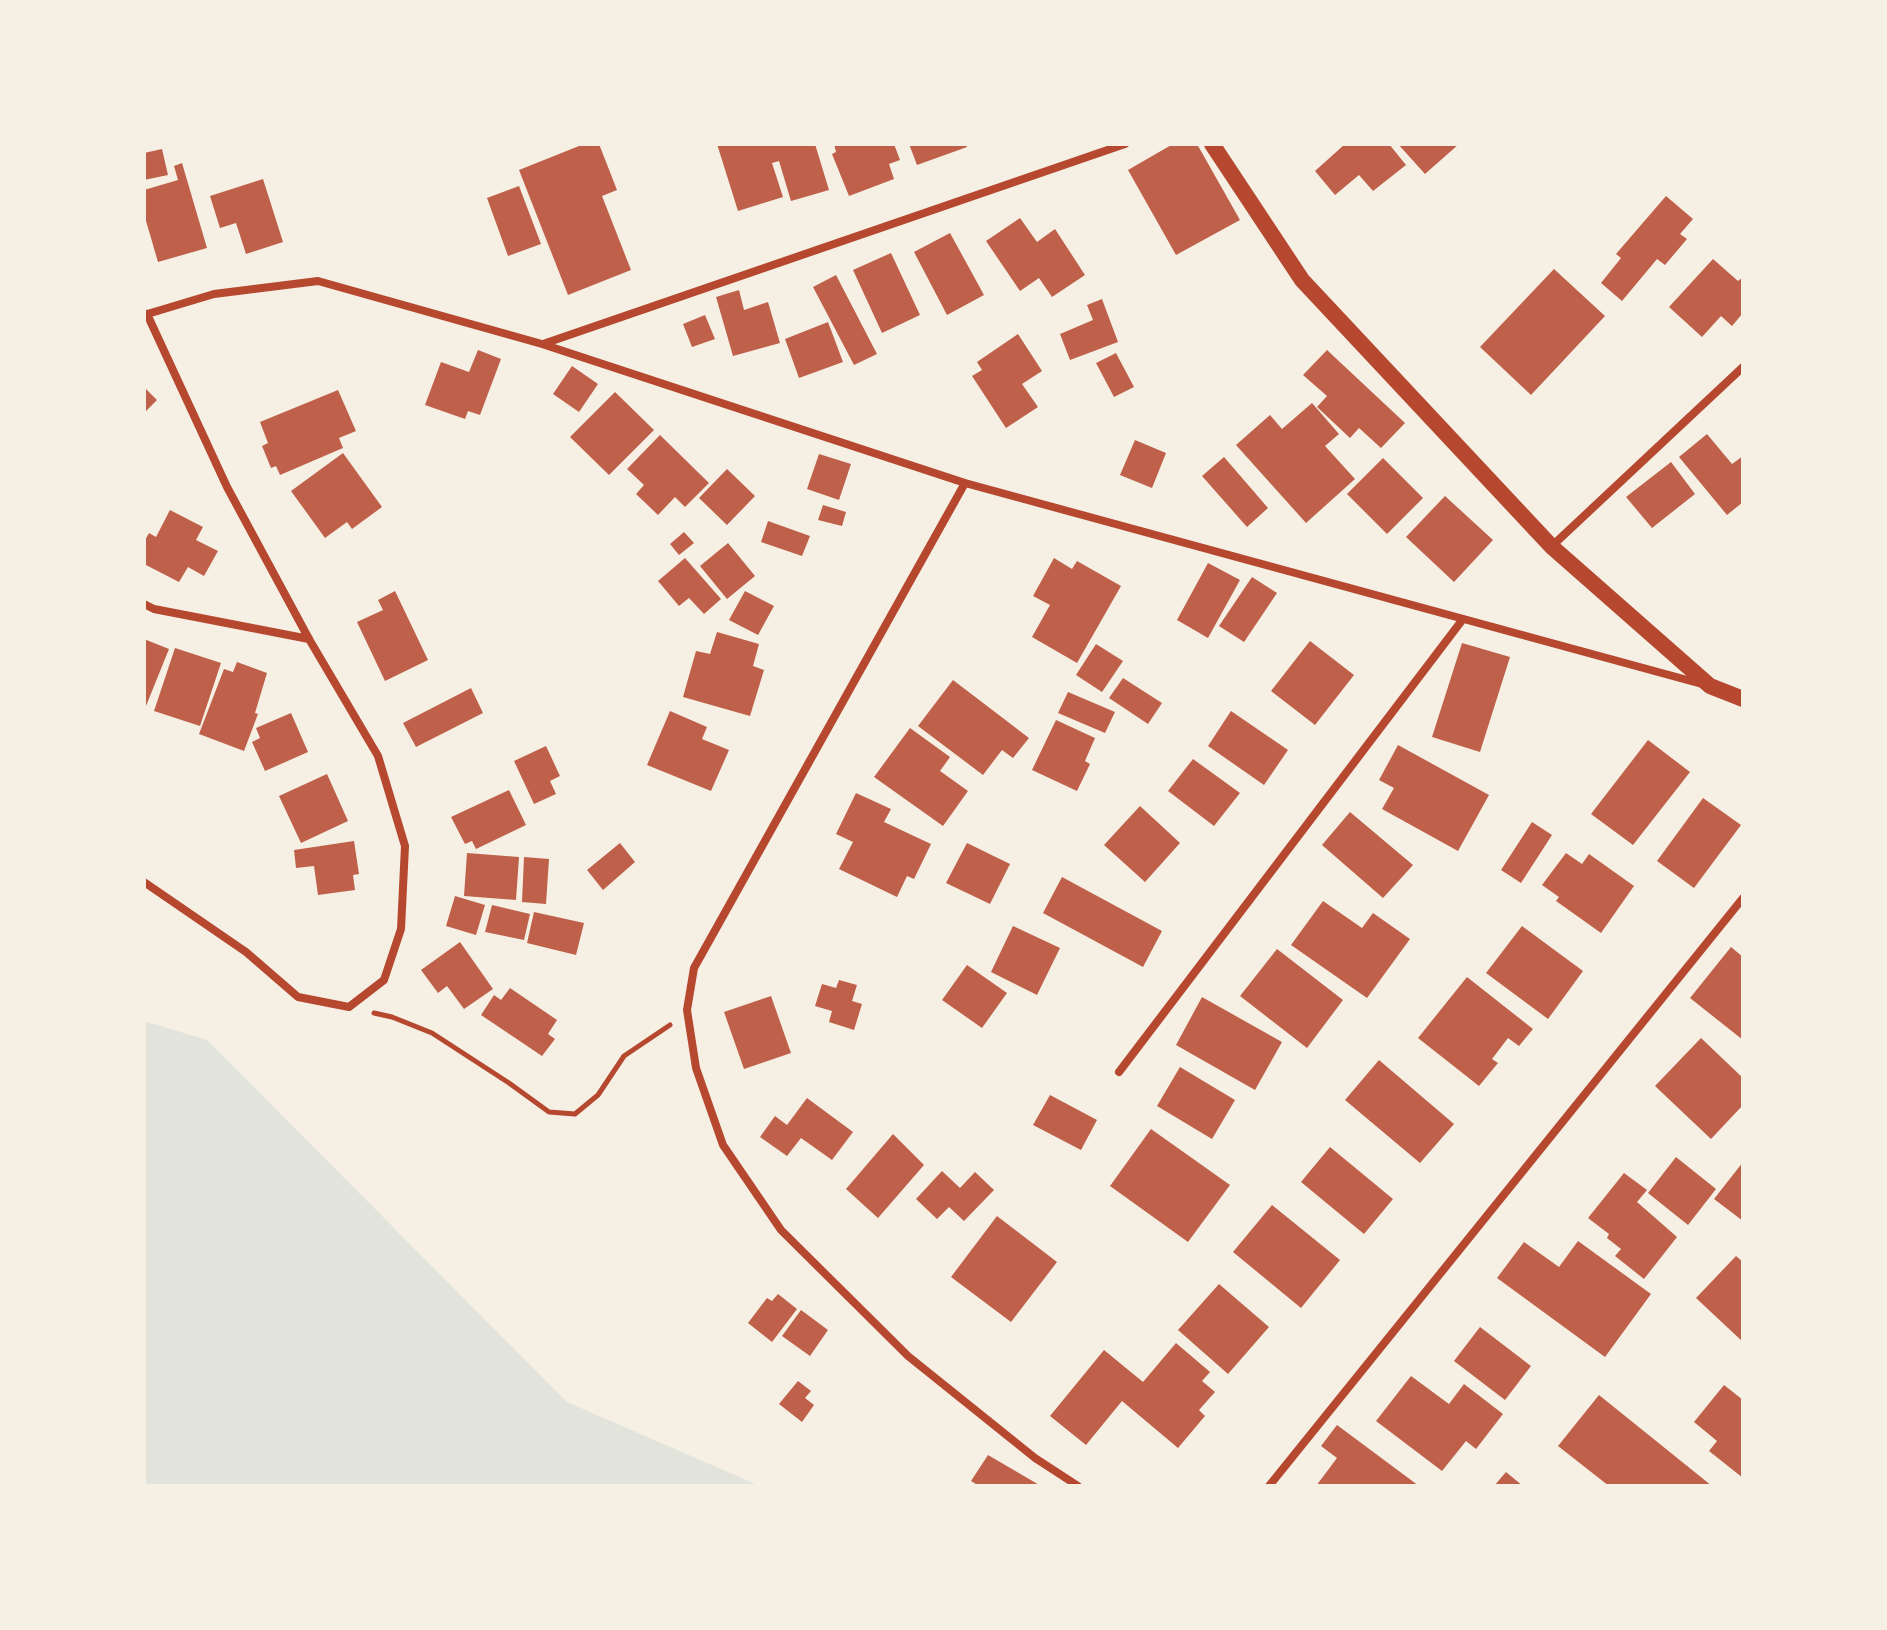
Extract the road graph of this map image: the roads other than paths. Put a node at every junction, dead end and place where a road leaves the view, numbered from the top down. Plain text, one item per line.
1 (1125, 144) edge
2 (1212, 144) edge
3 (145, 315) edge
4 (542, 344) junction
5 (1743, 367) edge
6 (965, 483) junction
7 (1552, 547) junction
8 (144, 604) edge
9 (1463, 619) junction
10 (309, 639) junction
11 (1710, 686) junction
12 (1743, 699) edge
13 (144, 882) edge
14 (1743, 898) edge
15 (1119, 1072) dead end
16 (1078, 1486) edge
17 (1269, 1486) edge

1 - 4 street
2 - 7 main road
3 - 4 street
3 - 10 street
4 - 6 street
5 - 7 street
6 - 9 street
6 - 16 street
7 - 11 main road
8 - 10 street
9 - 11 street
9 - 15 street
10 - 13 street
11 - 12 main road
14 - 17 street

